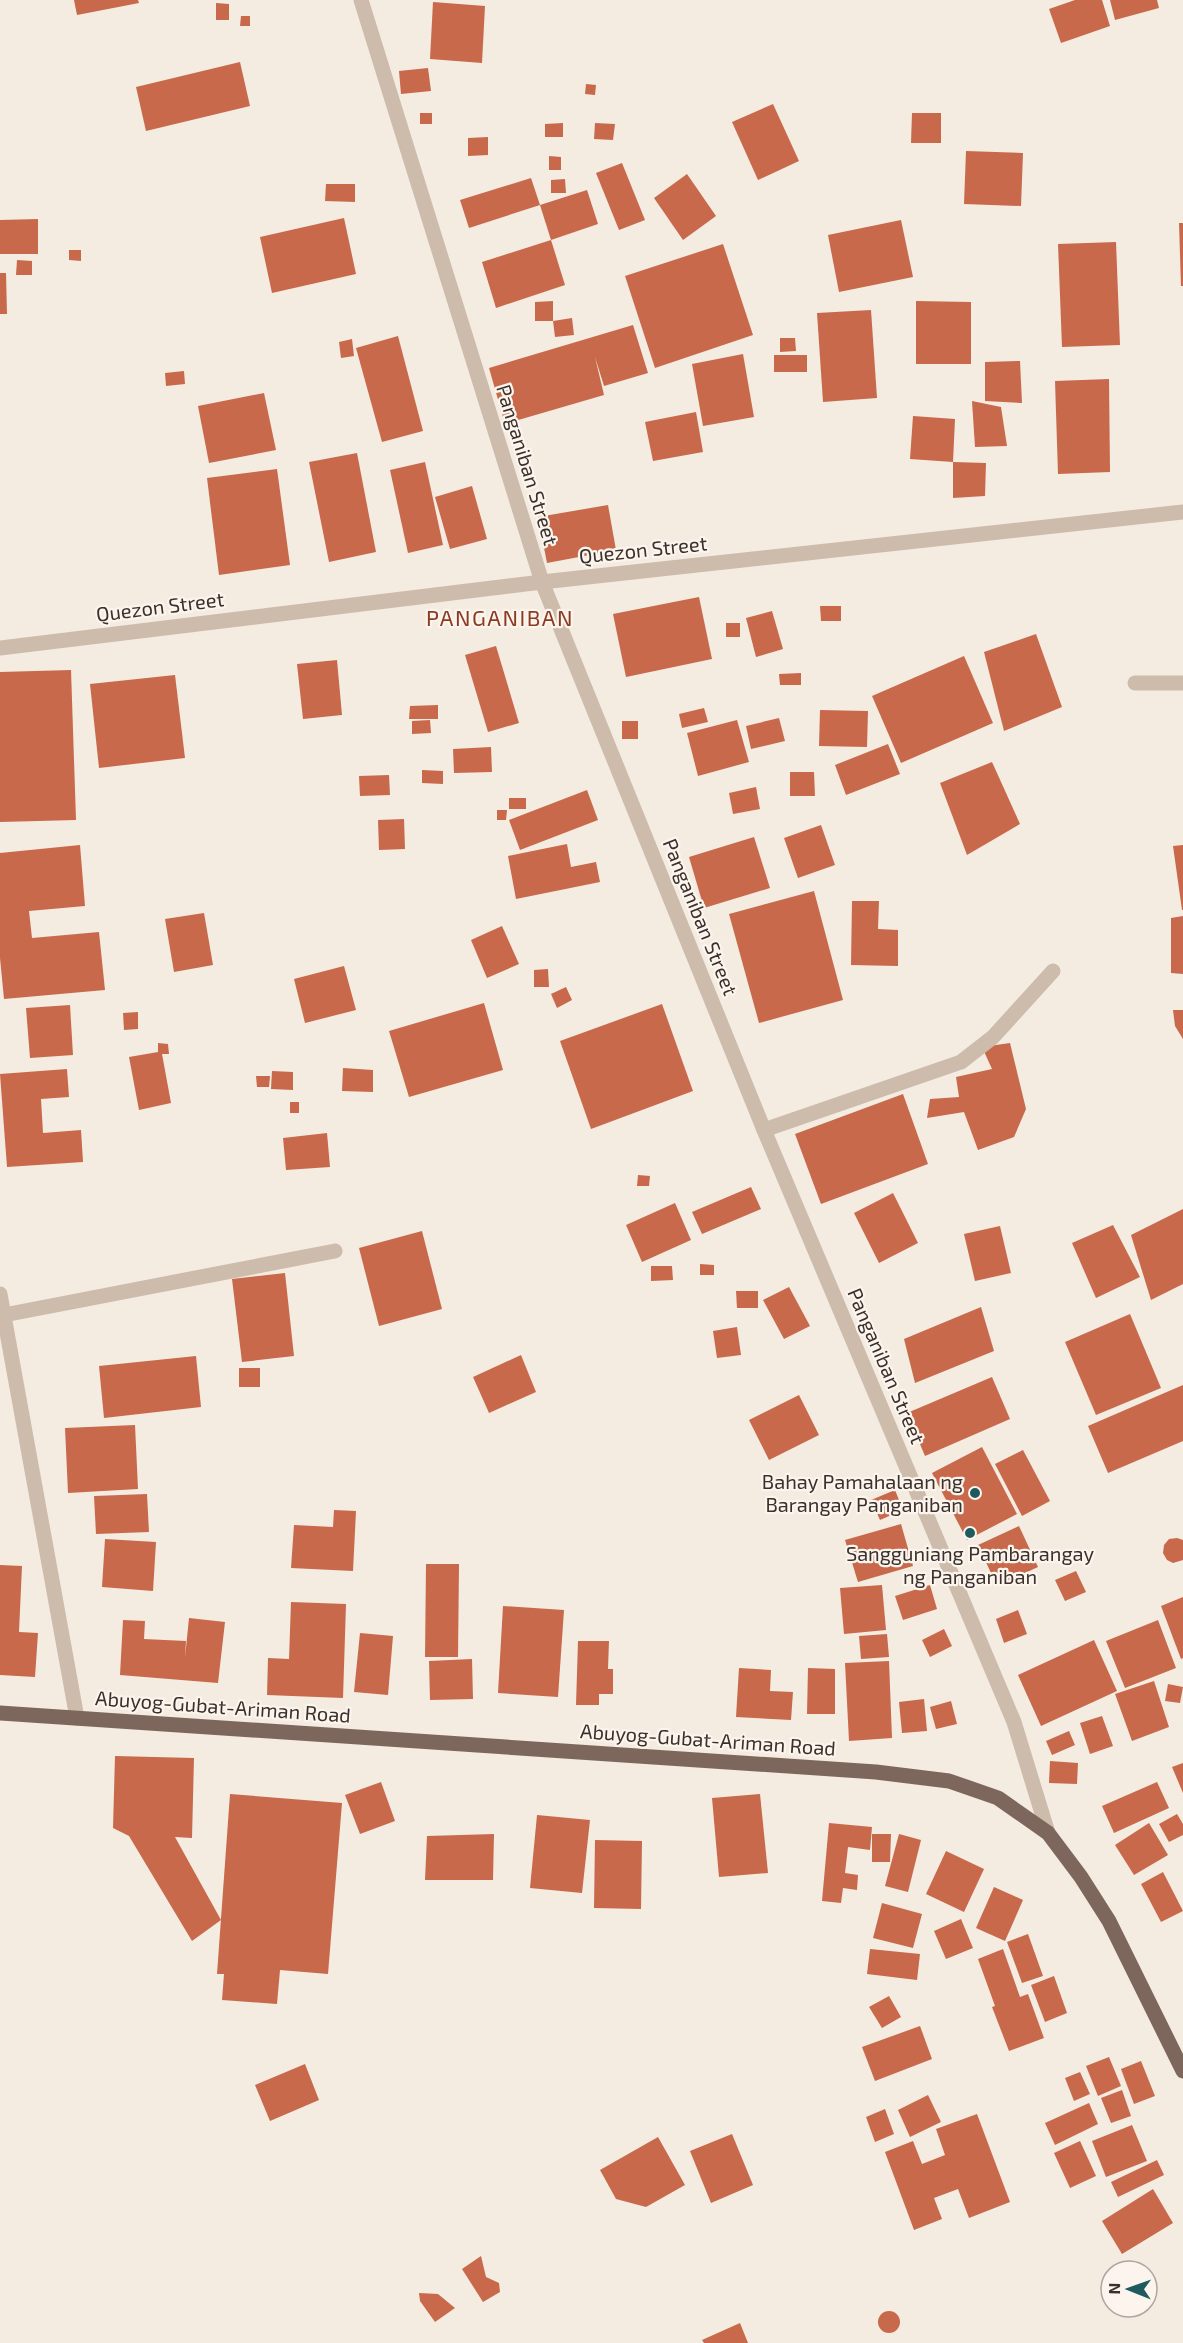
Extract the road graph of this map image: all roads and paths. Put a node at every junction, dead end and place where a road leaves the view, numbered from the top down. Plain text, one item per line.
1 (361, 0) edge
2 (1183, 512) edge
3 (542, 582) junction
4 (0, 648) edge
5 (1135, 683) dead end
6 (1183, 683) edge
7 (1053, 971) dead end
8 (764, 1130) junction
9 (335, 1251) dead end
10 (0, 1294) edge
11 (4, 1315) junction
12 (0, 1713) edge
13 (77, 1718) junction
14 (1048, 1833) junction
15 (1183, 2071) edge

1 - 3 street, Panganiban Street
2 - 3 street, Quezon Street
3 - 4 street, Quezon Street
3 - 8 street, Panganiban Street
5 - 6 street
7 - 8 street
8 - 14 street, Panganiban Street
9 - 11 street
10 - 11 street
11 - 13 street
12 - 13 main road, Abuyog-Gubat-Ariman Road
13 - 14 main road, Abuyog-Gubat-Ariman Road
14 - 15 main road, Abuyog-Gubat-Ariman Road

